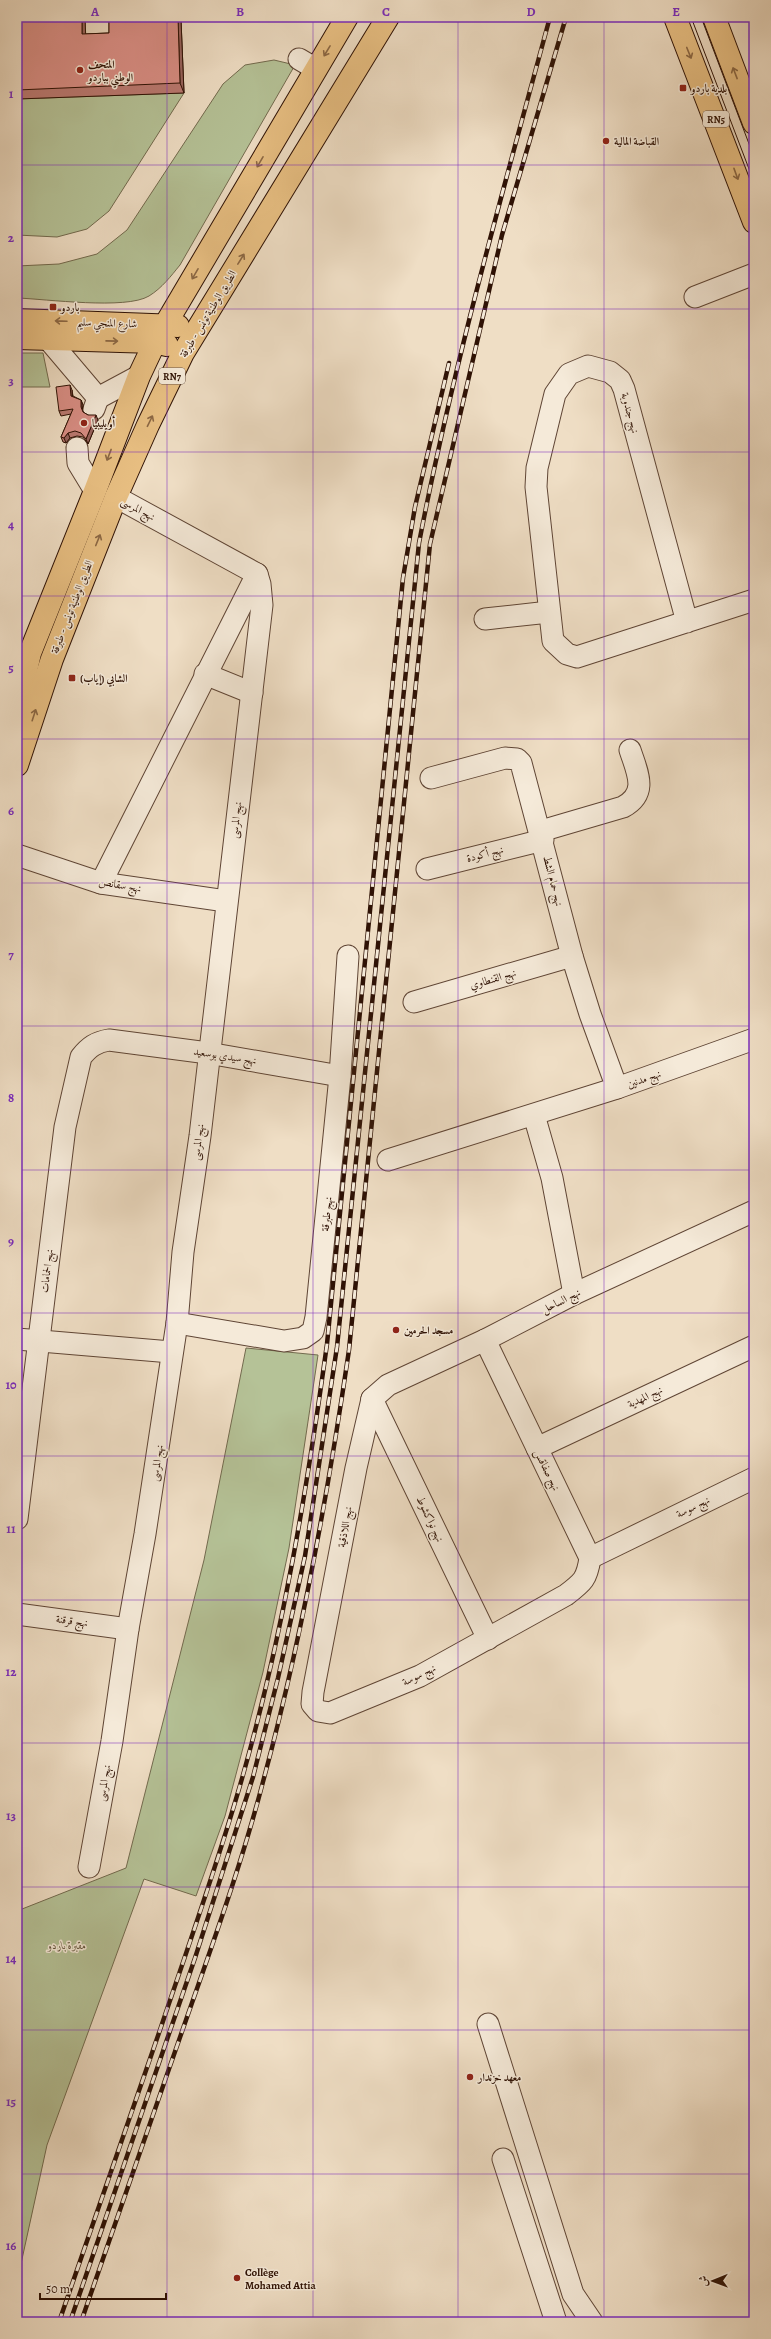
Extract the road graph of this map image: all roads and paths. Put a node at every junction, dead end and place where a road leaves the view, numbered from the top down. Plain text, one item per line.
1 (347, 17) edge
2 (675, 17) edge
3 (714, 17) edge
4 (380, 20) edge
5 (754, 123) edge
6 (274, 139) junction
7 (304, 158) junction
8 (754, 222) edge
9 (754, 274) edge
10 (695, 297) dead end
11 (17, 320) edge
12 (196, 332) junction
13 (160, 333) junction
14 (17, 338) edge
15 (48, 340) junction
16 (183, 354) junction
17 (139, 376) junction
18 (77, 448) dead end
19 (106, 494) junction
20 (257, 574) junction
21 (754, 600) edge
22 (549, 612) junction
23 (484, 619) dead end
24 (687, 622) junction
25 (205, 674) junction
26 (252, 692) junction
27 (17, 709) edge
28 (630, 750) dead end
29 (17, 765) edge
30 (431, 778) dead end
31 (542, 836) junction
32 (17, 855) edge
33 (427, 869) dead end
34 (101, 883) junction
35 (226, 901) junction
36 (348, 956) dead end
37 (572, 956) junction
38 (414, 1002) dead end
39 (754, 1039) edge
40 (109, 1040) joint
41 (208, 1053) junction
42 (340, 1076) junction
43 (617, 1088) junction
44 (534, 1115) junction
45 (388, 1160) dead end
46 (754, 1211) edge
47 (574, 1294) junction
48 (177, 1322) junction
49 (17, 1338) edge
50 (38, 1340) junction
51 (484, 1340) junction
52 (754, 1346) edge
53 (171, 1352) junction
54 (372, 1399) junction
55 (537, 1448) junction
56 (754, 1478) edge
57 (17, 1519) edge
58 (590, 1558) junction
59 (17, 1614) edge
60 (128, 1629) junction
61 (488, 1639) junction
62 (321, 1656) joint
63 (89, 1867) dead end
64 (488, 2024) dead end
65 (503, 2159) dead end
66 (556, 2322) edge
67 (592, 2322) edge

1 -> 6 main road, الطريق الوطنية تونس - طبرقة / RN7
2 -> 8 main road, RN5
5 -> 3 main road
4 - 7 main road, الطريق الوطنية تونس - طبرقة / RN7
6 - 7 main road
6 -> 13 main road, الطريق الوطنية تونس - طبرقة / RN7
12 -> 7 main road, الطريق الوطنية تونس - طبرقة / RN7
9 - 10 street
13 -> 11 main road, شارع المنجي سليم
12 - 13 main road, شارع المنجي سليم
12 - 16 main road, الطريق الوطنية تونس - طبرقة / RN7
15 -> 13 main road, شارع المنجي سليم
13 - 16 main road, شارع المنجي سليم
13 - 17 main road, الطريق الوطنية تونس - طبرقة / RN7
14 - 15 main road, شارع المنجي سليم
15 - 17 street
19 -> 16 main road, الطريق الوطنية تونس - طبرقة / RN7
17 -> 19 main road, الطريق الوطنية تونس - طبرقة / RN7
18 - 19 street
19 - 20 street, نهج المرسى
19 - 27 main road, الطريق الوطنية تونس - طبرقة / RN7
29 -> 19 main road, الطريق الوطنية تونس - طبرقة / RN7
20 - 25 street
20 - 26 street, نهج المرسى
21 - 24 street, نهج جندوبة
22 - 23 street
22 - 24 street, نهج جندوبة
22 - 24 street, نهج جندوبة
25 - 26 street
25 - 34 street
26 - 35 street, نهج المرسى
28 - 31 street, نهج أكودة
30 - 31 street, نهج حمام الشط
31 - 33 street, نهج أكودة
31 - 37 street, نهج حمام الشط
32 - 34 street, نهج سقانص
34 - 35 street, نهج سقانص
35 - 41 street, نهج المرسى
36 - 42 street, نهج طبرقة
37 - 38 street, نهج القنطاوي
37 - 43 street, نهج حمام الشط
39 - 43 street, نهج مدنين
40 - 41 street, نهج سيدي بوسعيد
40 - 50 street, نهج الحمامات
41 - 42 street, نهج سيدي بوسعيد
41 - 48 street, نهج المرسى
42 - 48 street, نهج طبرقة
43 - 44 street, نهج مدنين
44 - 45 street, نهج مدنين
44 - 47 street
46 - 47 street, نهج الساحل
47 - 51 street, نهج الساحل
48 - 53 street, نهج المرسى
49 - 50 street
50 - 53 street
50 - 57 street, نهج الحمامات
51 - 54 street, نهج الساحل
51 - 55 street, نهج صفاقس
52 - 55 street, نهج المهدية
53 - 60 street, نهج المرسى
54 - 61 street, نهج نواكشوط
54 - 62 street, نهج اللاذقية
55 - 58 street, نهج صفاقس
56 - 58 street, نهج سوسة
58 - 61 street, نهج سوسة
59 - 60 street, نهج قرقنة
60 - 63 street, نهج المرسى
61 - 62 street, نهج سوسة
64 - 67 street
65 - 66 street

